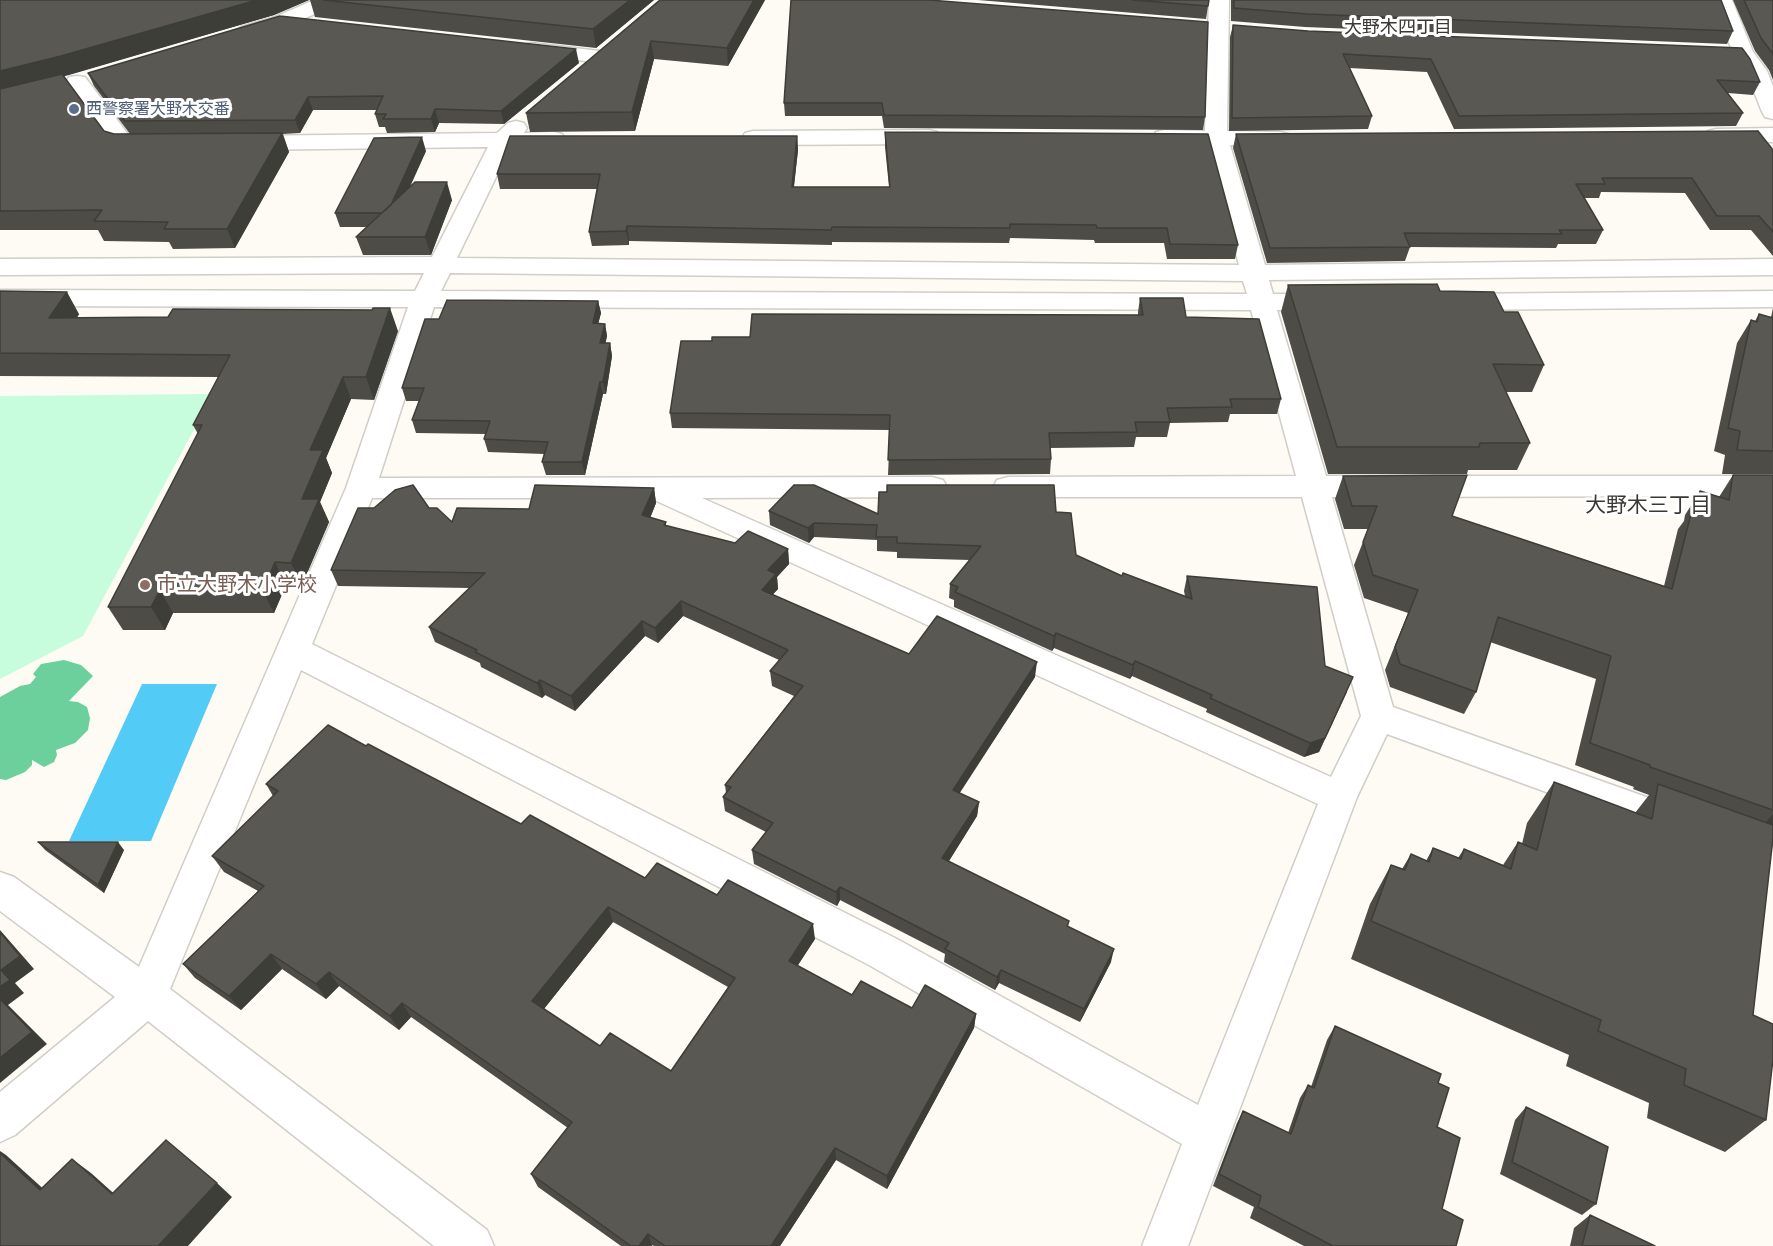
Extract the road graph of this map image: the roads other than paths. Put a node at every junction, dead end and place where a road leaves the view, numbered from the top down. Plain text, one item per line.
1 (331, 0) edge
2 (1722, 0) edge
3 (282, 21) junction
4 (1218, 22) edge
5 (317, 25) edge
6 (230, 36) edge
7 (626, 36) edge
8 (506, 46) edge
9 (1720, 52) edge
10 (1743, 53) junction
11 (600, 57) junction
12 (1764, 71) edge
13 (99, 75) edge
14 (574, 80) edge
15 (77, 82) junction
16 (55, 87) edge
17 (538, 110) edge
18 (1773, 112) edge
19 (1773, 135) edge
20 (1689, 136) edge
21 (945, 137) edge
22 (1146, 137) edge
23 (1216, 137) junction
24 (730, 138) edge
25 (575, 139) edge
26 (503, 140) junction
27 (1307, 140) edge
28 (218, 143) edge
29 (171, 144) edge
30 (442, 265) junction
31 (0, 267) edge
32 (1773, 267) edge
33 (1257, 287) junction
34 (0, 298) edge
35 (424, 299) junction
36 (1773, 299) edge
37 (1353, 302) edge
38 (1432, 302) edge
39 (1773, 486) edge
40 (1313, 487) junction
41 (361, 488) junction
42 (652, 488) junction
43 (293, 650) junction
44 (1378, 716) junction
45 (1339, 797) junction
46 (1707, 834) edge
47 (0, 889) edge
48 (147, 996) junction
49 (0, 1120) edge
50 (1209, 1135) junction
51 (471, 1246) edge
52 (1165, 1246) edge

1 - 3 street
2 - 10 street
3 - 5 street
3 - 6 street
4 - 23 street
7 - 11 street
8 - 11 street
9 - 10 street
10 - 12 street
11 - 14 street
12 - 18 street
13 - 15 street
15 - 16 street
15 - 29 street
17 - 26 street
19 - 20 street
21 - 24 street
22 - 23 street
23 - 27 street
23 - 33 street
25 - 26 street
26 - 28 street
26 - 30 street
30 - 31 street
30 - 33 street
30 - 35 street
32 - 33 street
33 - 35 street
33 - 37 street
33 - 40 street
34 - 35 street
35 - 41 street
36 - 38 street
39 - 40 street
40 - 42 street
40 - 44 street
41 - 42 street
41 - 43 street
42 - 45 street
43 - 48 street
43 - 50 street
44 - 45 street
44 - 46 street
45 - 50 street
47 - 48 street
48 - 49 street
48 - 51 street
50 - 52 street

